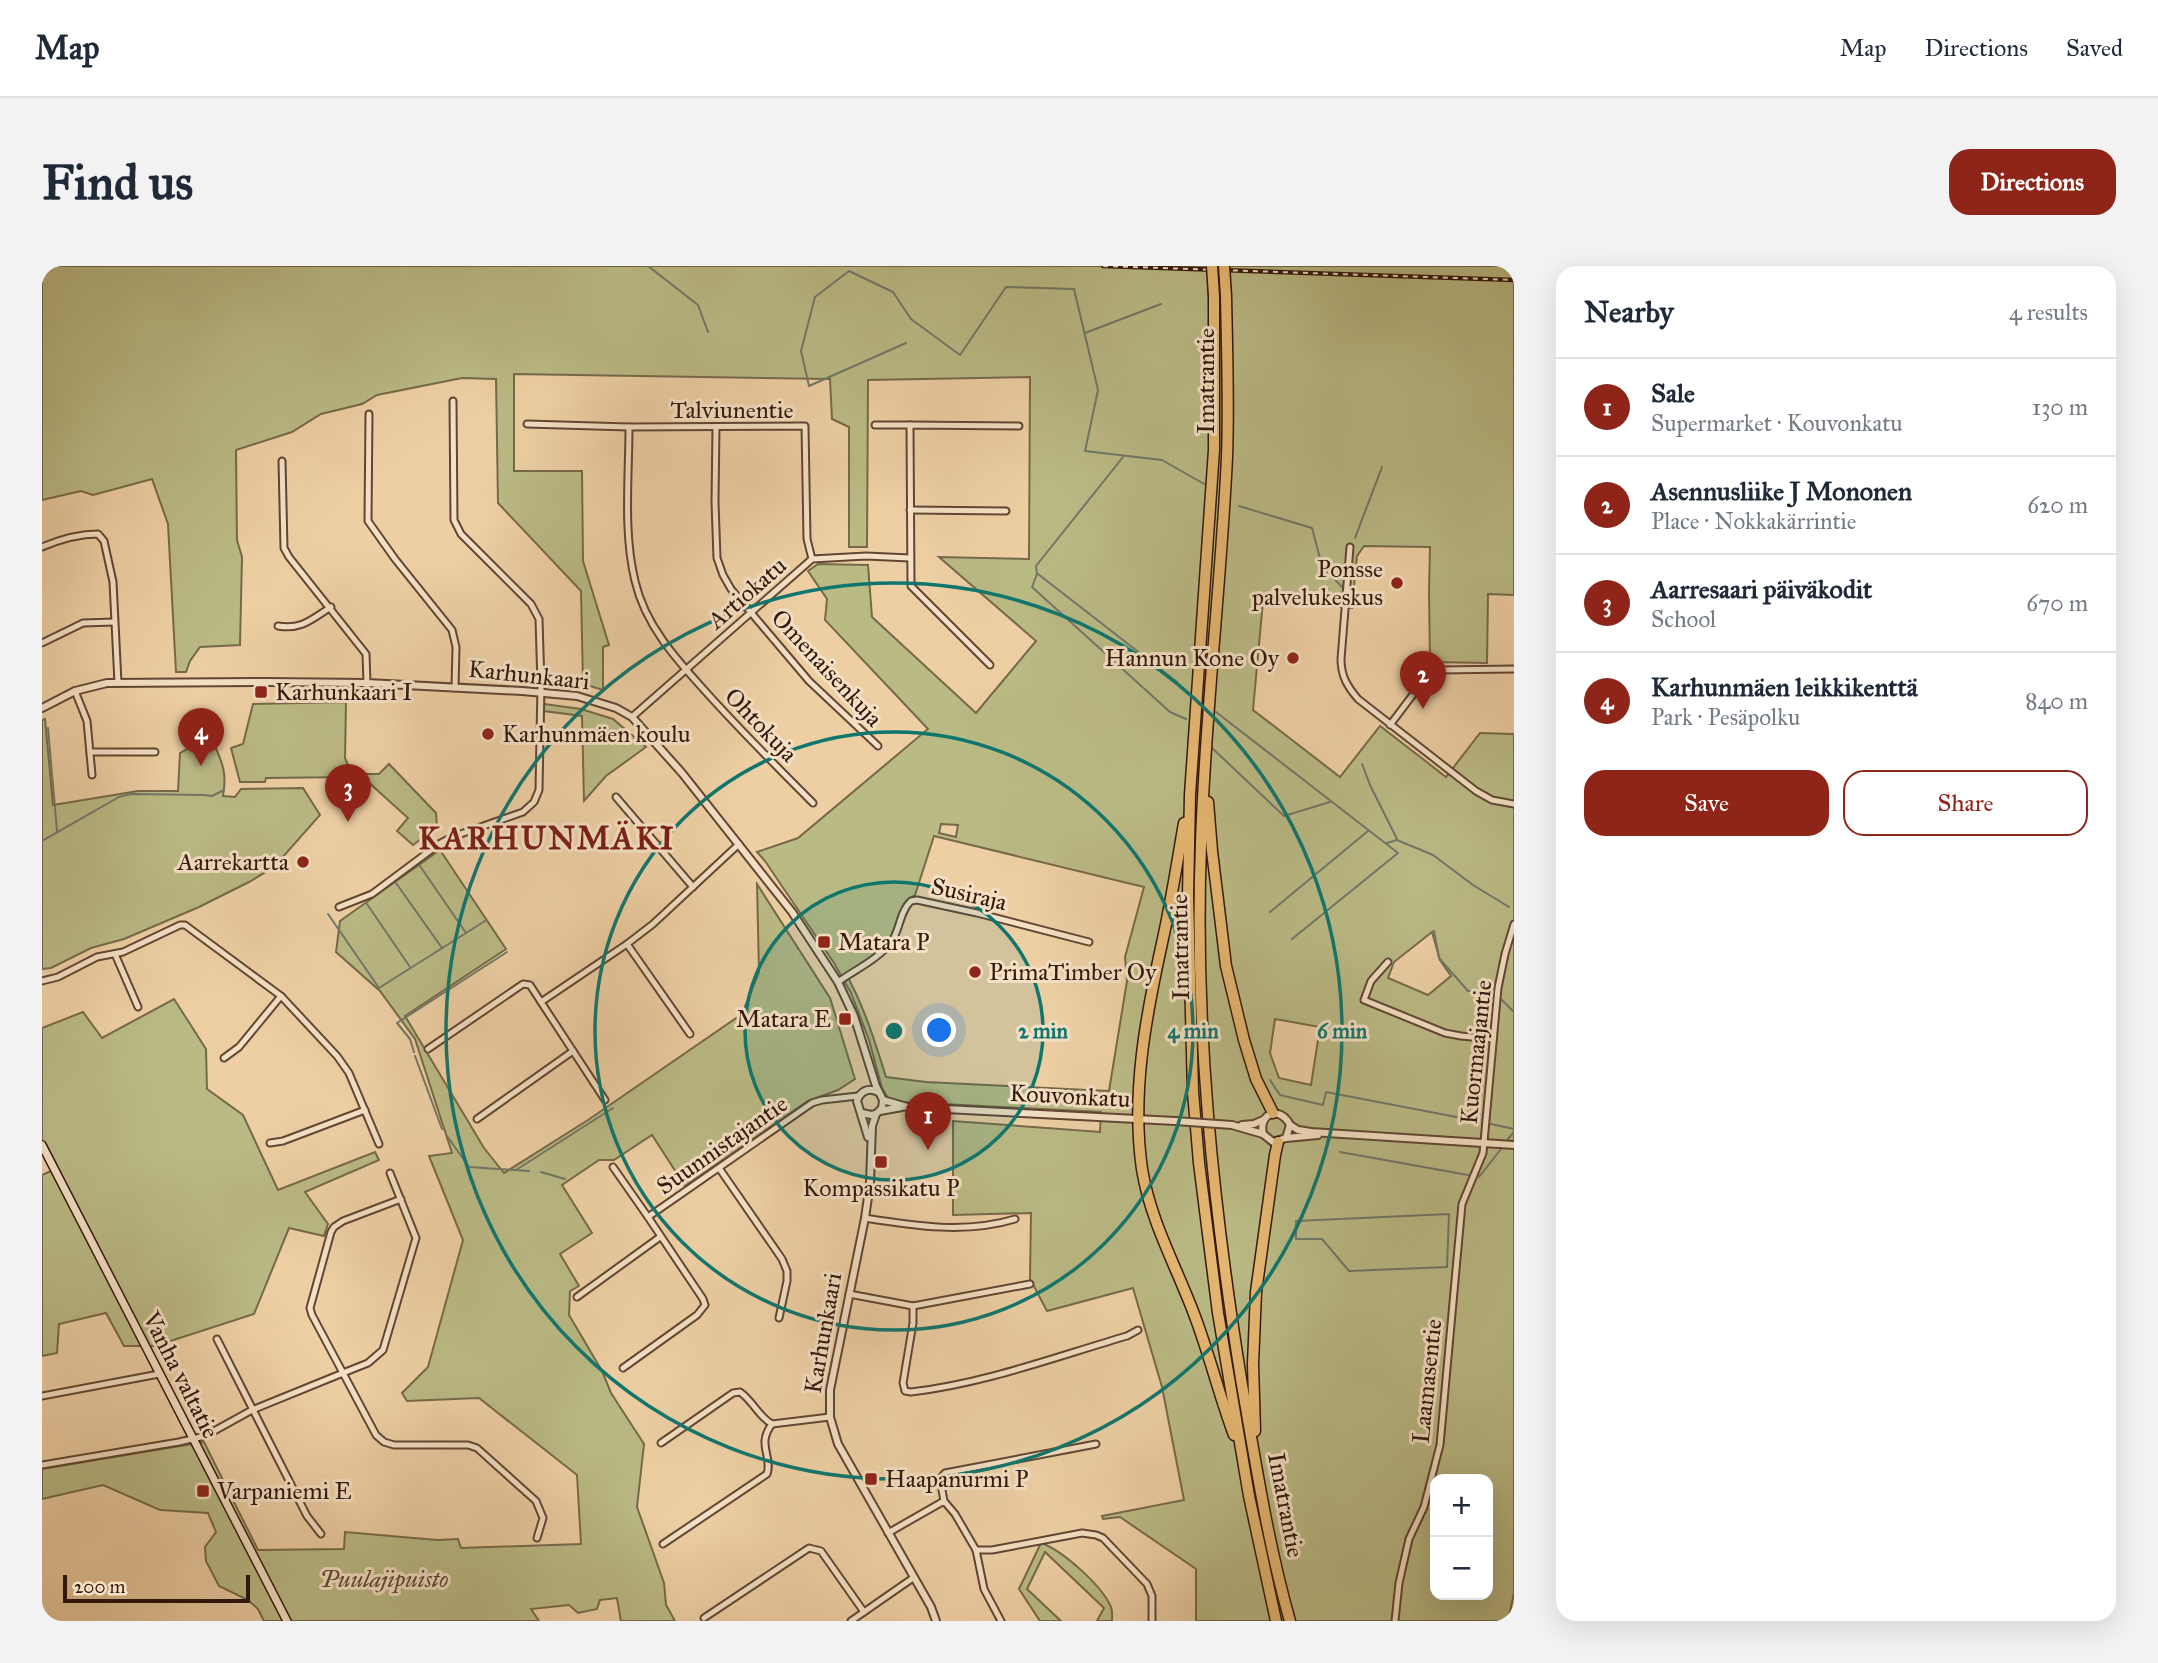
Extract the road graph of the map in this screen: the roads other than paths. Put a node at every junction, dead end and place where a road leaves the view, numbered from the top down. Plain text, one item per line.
1 (1212, 266) edge
2 (1224, 266) edge
3 (453, 401) dead end
4 (369, 414) dead end
5 (527, 424) dead end
6 (876, 425) dead end
7 (910, 425) junction
8 (1019, 426) dead end
9 (629, 427) junction
10 (716, 427) junction
11 (282, 461) dead end
12 (910, 510) junction
13 (1006, 511) dead end
14 (42, 547) edge
15 (1350, 547) dead end
16 (910, 558) junction
17 (812, 559) junction
18 (331, 607) junction
19 (751, 613) junction
20 (114, 622) junction
21 (278, 626) dead end
22 (42, 643) edge
23 (990, 664) dead end
24 (686, 669) junction
25 (1514, 669) edge
26 (118, 682) junction
27 (367, 683) junction
28 (455, 688) junction
29 (75, 691) junction
30 (540, 692) junction
31 (42, 708) edge
32 (632, 717) junction
33 (1390, 725) junction
34 (878, 746) dead end
35 (90, 752) junction
36 (155, 752) dead end
37 (1205, 760) junction
38 (92, 775) dead end
39 (1190, 794) junction
40 (616, 797) dead end
41 (813, 803) dead end
42 (1514, 804) edge
43 (739, 844) junction
44 (692, 887) junction
45 (339, 907) dead end
46 (1514, 924) edge
47 (1088, 942) dead end
48 (627, 944) junction
49 (115, 954) junction
50 (1388, 962) dead end
51 (42, 981) edge
52 (838, 982) junction
53 (281, 996) junction
54 (541, 1002) junction
55 (138, 1007) dead end
56 (690, 1034) dead end
57 (1493, 1039) junction
58 (428, 1049) dead end
59 (573, 1051) junction
60 (224, 1058) dead end
61 (870, 1063) junction
62 (866, 1090) junction
63 (858, 1096) junction
64 (881, 1096) junction
65 (835, 1099) junction
66 (605, 1100) dead end
67 (858, 1105) junction
68 (907, 1107) junction
69 (365, 1110) junction
70 (878, 1112) junction
71 (862, 1113) junction
72 (1273, 1113) junction
73 (477, 1119) dead end
74 (1139, 1119) junction
75 (1263, 1120) junction
76 (1231, 1125) junction
77 (1290, 1125) junction
78 (1331, 1133) junction
79 (1262, 1134) junction
80 (1282, 1140) junction
81 (1484, 1142) junction
82 (270, 1143) dead end
83 (379, 1144) dead end
84 (42, 1145) edge
85 (1514, 1145) edge
86 (871, 1152) junction
87 (613, 1167) dead end
88 (719, 1168) junction
89 (390, 1173) dead end
90 (401, 1199) junction
91 (648, 1217) junction
92 (865, 1218) junction
93 (1015, 1219) dead end
94 (660, 1237) junction
95 (1030, 1284) dead end
96 (849, 1294) junction
97 (577, 1297) dead end
98 (913, 1306) junction
99 (779, 1318) dead end
100 (1138, 1330) dead end
101 (217, 1339) dead end
102 (623, 1368) dead end
103 (342, 1373) junction
104 (159, 1374) junction
105 (42, 1396) edge
106 (252, 1410) junction
107 (830, 1417) junction
108 (772, 1424) junction
109 (193, 1439) junction
110 (661, 1443) dead end
111 (1096, 1444) dead end
112 (1242, 1459) junction
113 (1255, 1463) junction
114 (42, 1465) edge
115 (944, 1501) junction
116 (888, 1533) junction
117 (321, 1534) dead end
118 (537, 1538) dead end
119 (663, 1544) dead end
120 (976, 1550) junction
121 (913, 1577) junction
122 (864, 1612) junction
123 (704, 1618) dead end
124 (287, 1621) edge
125 (851, 1621) edge
126 (936, 1621) edge
127 (1001, 1621) edge
128 (1152, 1621) edge
129 (1276, 1621) edge
130 (1290, 1621) edge
131 (1395, 1621) edge

1 - 39 highway, Imatrantie, bridge
2 - 37 highway, Imatrantie, bridge
3 - 30 street
4 - 28 street
5 - 9 street, Talviunentie
6 - 7 street
7 - 8 street
7 - 12 street
9 - 10 street, Talviunentie
9 - 24 street, Ohtokuja
10 - 17 street, Talviunentie
10 - 19 street, Omenaisenkuja
11 - 18 street
12 - 13 street
12 - 16 street
14 - 20 street
15 - 33 street
16 - 17 street, Artiokatu
16 - 23 street
17 - 19 street, Artiokatu
18 - 21 street
18 - 27 street
19 - 24 street, Artiokatu
19 - 34 street, Omenaisenkuja
20 - 22 street
20 - 26 street
24 - 32 street, Artiokatu
24 - 41 street, Ohtokuja
25 - 33 street
26 - 27 street, Karhunkaari
26 - 29 street, Karhunkaari
27 - 28 street, Karhunkaari
28 - 30 street, Karhunkaari
29 - 31 street, Karhunkaari
29 - 35 street
30 - 32 street, Karhunkaari
30 - 45 street
32 - 43 street, Karhunkaari
33 - 42 street
35 - 36 street
35 - 38 street
37 - 72 highway
37 - 113 highway, Imatrantie
39 - 74 highway
39 - 112 highway, Imatrantie
40 - 44 street
43 - 44 street
43 - 52 street, Karhunkaari
44 - 48 street
46 - 57 street, Kuormaajantie
47 - 52 street, Susiraja
48 - 54 street
48 - 56 street
49 - 51 street
49 - 53 street
49 - 55 street
50 - 57 street
52 - 61 street, Karhunkaari
53 - 60 street
53 - 69 street
54 - 58 street
54 - 59 street
57 - 81 street, Kuormaajantie
59 - 66 street
59 - 73 street
61 - 62 street, Karhunkaari
61 - 64 street, Karhunkaari
62 - 63 street
62 - 64 street
63 - 65 street, Suunnistajantie
63 - 67 street
64 - 68 street, Kouvonkatu
64 - 70 street
65 - 67 street
65 - 88 street, Suunnistajantie
67 - 71 street
68 - 70 street, Kouvonkatu
68 - 74 street, Kouvonkatu
69 - 82 street
69 - 83 street
70 - 71 street
70 - 86 street, Karhunkaari
71 - 86 street, Karhunkaari
72 - 75 street
72 - 77 street
74 - 76 street, Kouvonkatu, bridge
74 - 112 highway
75 - 76 street, Kouvonkatu
75 - 79 street
76 - 79 street, Kouvonkatu
77 - 78 street
77 - 80 street
78 - 80 street
78 - 81 street
79 - 80 street
80 - 113 highway
81 - 85 street
81 - 131 street, Laamasentie
84 - 104 main road, Vanha valtatie
86 - 92 street, Karhunkaari
87 - 91 street, Suunnistajantie
88 - 91 street, Suunnistajantie
88 - 99 street
89 - 90 street
90 - 103 street
90 - 103 street
91 - 94 street
92 - 93 street
92 - 96 street, Karhunkaari
94 - 97 street
94 - 102 street
95 - 98 street
96 - 98 street
96 - 107 street, Karhunkaari
98 - 100 street
101 - 106 street
103 - 106 street
103 - 118 street
104 - 105 street
104 - 109 main road, Vanha valtatie
106 - 109 street
106 - 117 street
107 - 108 street
107 - 116 street, Karhunkaari
108 - 110 street
108 - 119 street
109 - 114 street
109 - 124 main road, Vanha valtatie
111 - 115 street
112 - 129 highway, Imatrantie
113 - 130 highway, Imatrantie
115 - 116 street
115 - 120 street
116 - 121 street, Karhunkaari
120 - 127 street
120 - 128 street
121 - 122 street
121 - 126 street, Karhunkaari
122 - 123 street
122 - 125 street

